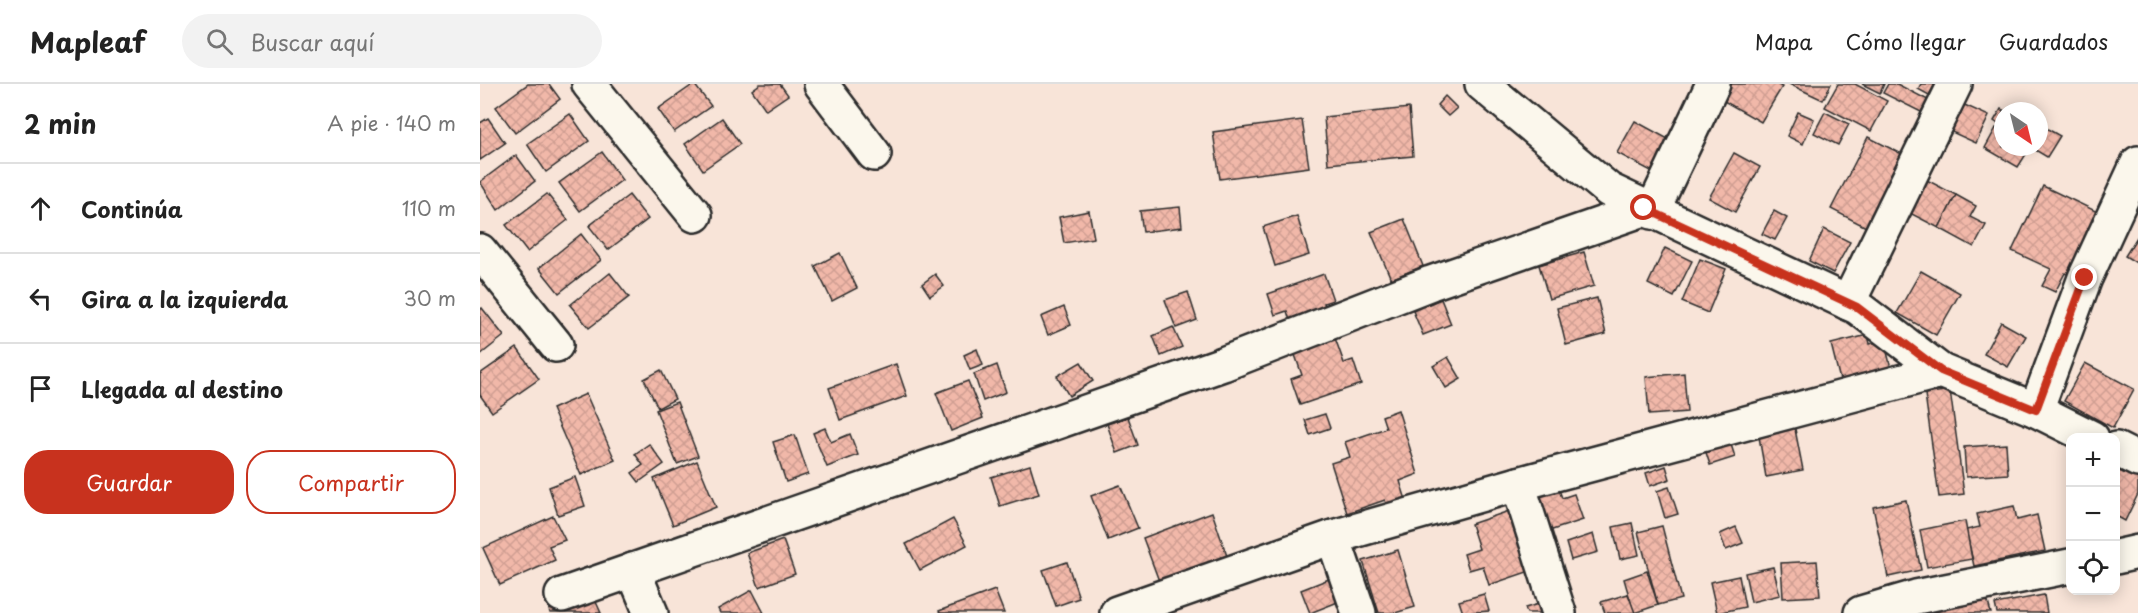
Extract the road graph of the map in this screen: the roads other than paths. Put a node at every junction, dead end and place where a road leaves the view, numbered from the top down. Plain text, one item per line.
1 (589, 84) edge
2 (821, 84) edge
3 (1482, 84) edge
4 (1713, 84) edge
5 (1955, 84) edge
6 (874, 154) dead end
7 (2138, 163) edge
8 (1648, 210) junction
9 (695, 215) dead end
10 (480, 251) edge
11 (1848, 303) junction
12 (556, 345) dead end
13 (1941, 371) junction
14 (2036, 410) junction
15 (2082, 433) edge
16 (2120, 451) edge
17 (2138, 460) edge
18 (1518, 484) junction
19 (1333, 537) junction
20 (2138, 552) edge
21 (2120, 556) edge
22 (2066, 567) edge
23 (633, 570) junction
24 (562, 595) dead end
25 (651, 613) edge
26 (1117, 613) edge
27 (1359, 613) edge
28 (1559, 613) edge
29 (1861, 613) edge

1 - 9 street
2 - 6 street
3 - 8 street
4 - 8 street
5 - 11 street
7 - 14 street
8 - 11 street
8 - 23 street
10 - 12 street
11 - 13 street
13 - 14 street
13 - 18 street
14 - 15 street
16 - 17 street
18 - 19 street
18 - 28 street
19 - 26 street
19 - 27 street
20 - 21 street
22 - 29 street
23 - 24 street
23 - 25 street

